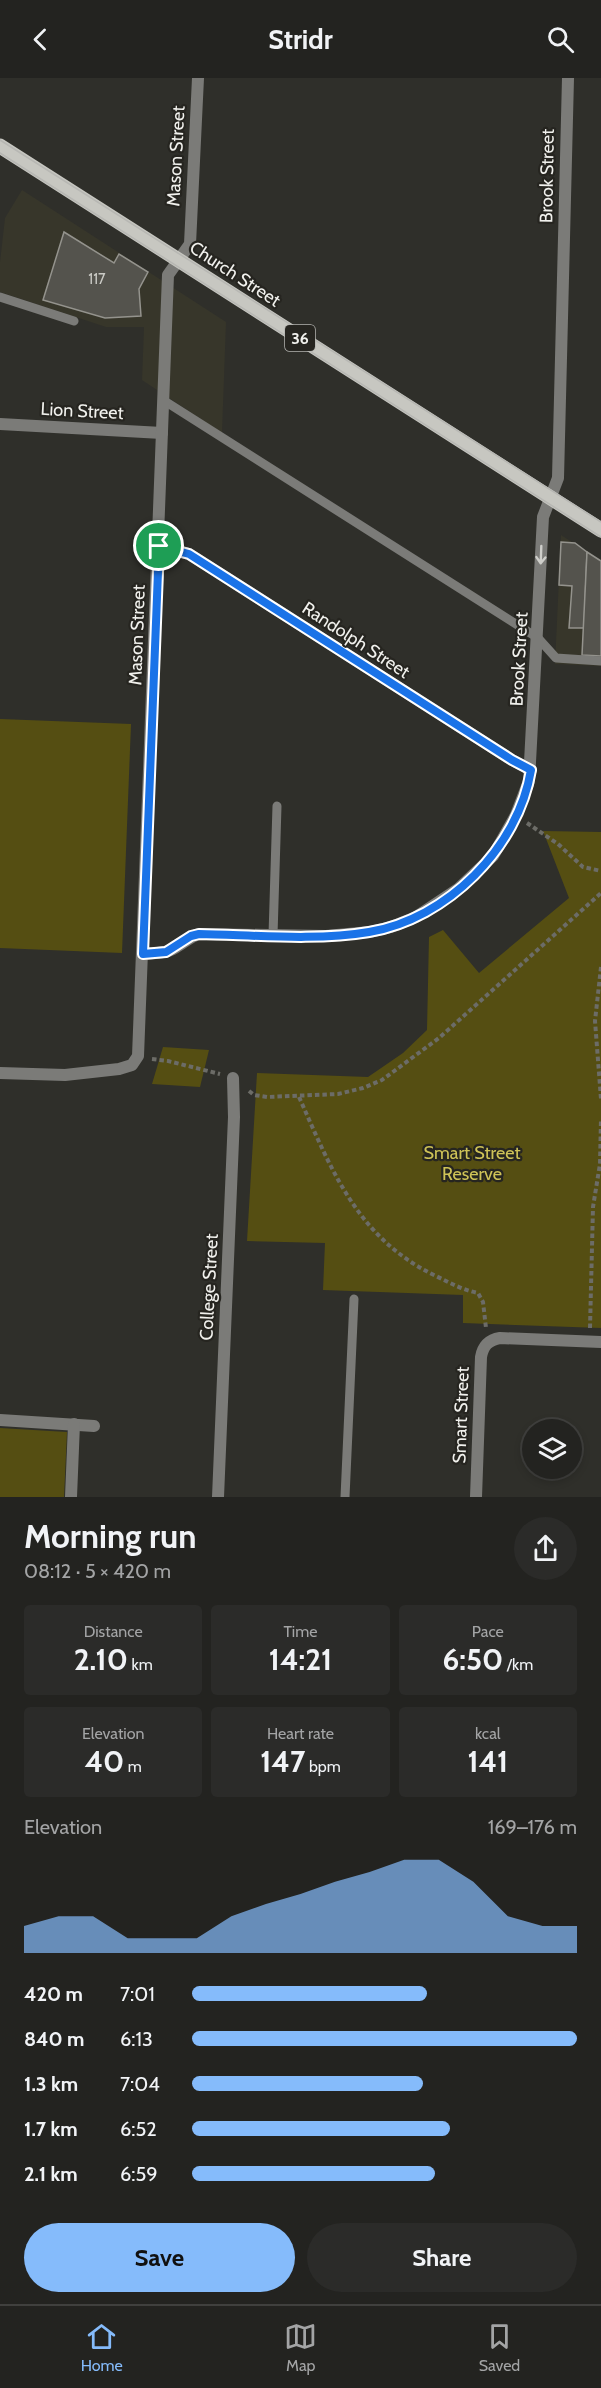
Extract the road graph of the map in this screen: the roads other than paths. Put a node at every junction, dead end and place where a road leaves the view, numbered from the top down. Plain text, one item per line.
1 (198, 78) edge
2 (568, 78) edge
3 (0, 146) edge
4 (179, 261) junction
5 (0, 297) edge
6 (74, 321) dead end
7 (163, 400) junction
8 (0, 424) edge
9 (162, 433) junction
10 (550, 498) junction
11 (601, 530) edge
12 (159, 546) junction
13 (538, 638) junction
14 (601, 661) edge
15 (531, 770) junction
16 (277, 806) dead end
17 (273, 935) junction
18 (143, 954) junction
19 (0, 1072) edge
20 (233, 1078) dead end
21 (354, 1299) dead end
22 (595, 1342) edge
23 (0, 1420) edge
24 (74, 1424) junction
25 (94, 1426) dead end
26 (71, 1497) edge
27 (218, 1497) edge
28 (345, 1497) edge
29 (476, 1497) edge

1 - 4 street, Mason Street
2 - 10 street, Brook Street
3 - 4 main road, Church Street / 36
4 - 7 street, Mason Street
4 - 10 main road, Church Street / 36
5 - 6 lane
7 - 9 street, Mason Street
7 - 13 lane
8 - 9 street, Lion Street
9 - 12 street, Mason Street
10 - 11 main road, Church Street / 36
10 -> 13 street, Brook Street
12 - 15 street, Randolph Street
12 - 18 street, Mason Street
13 - 14 lane
13 - 15 street, Brook Street
15 - 17 street, Brook Street
16 - 17 lane
17 - 18 street, Brook Street
18 - 19 street, Mason Street
20 - 27 street, College Street
21 - 28 lane
22 - 29 street, Smart Street
23 - 24 street
24 - 25 street
24 - 26 street

